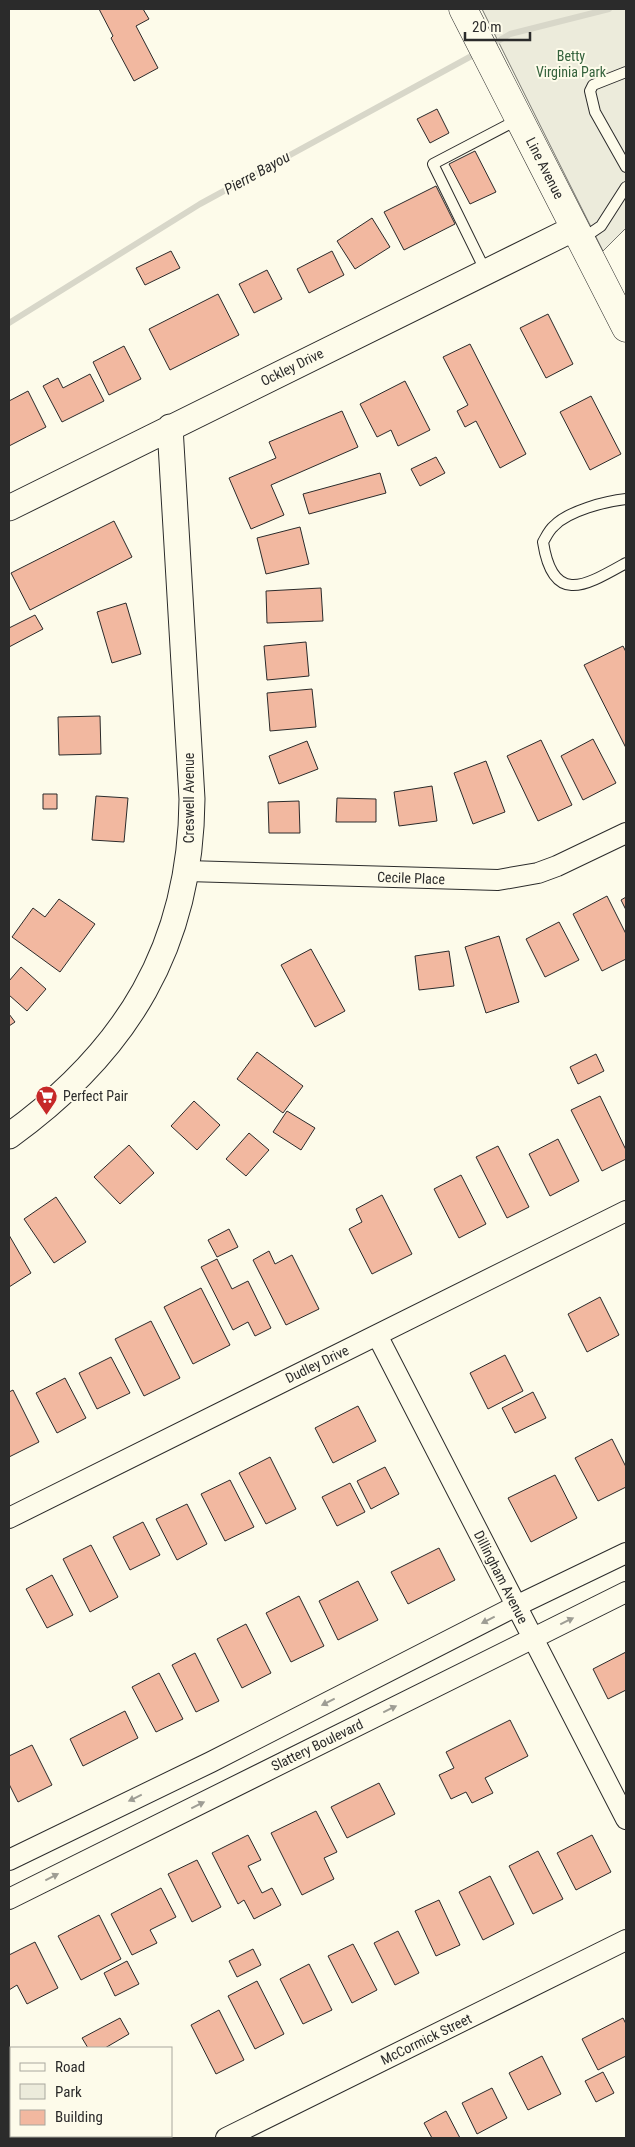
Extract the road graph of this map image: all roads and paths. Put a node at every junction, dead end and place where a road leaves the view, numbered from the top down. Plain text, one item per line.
1 (463, 9) edge
2 (626, 72) edge
3 (514, 107) junction
4 (626, 167) edge
5 (626, 187) edge
6 (578, 234) junction
7 (486, 273) junction
8 (626, 328) edge
9 (170, 427) junction
10 (626, 499) edge
11 (9, 508) edge
12 (626, 563) edge
13 (626, 833) edge
14 (187, 871) junction
15 (9, 1136) edge
16 (626, 1211) edge
17 (377, 1335) junction
18 (9, 1518) edge
19 (626, 1553) edge
20 (626, 1592) edge
21 (516, 1606) junction
22 (532, 1638) junction
23 (626, 1819) edge
24 (9, 1860) edge
25 (9, 1899) edge
26 (626, 1940) edge
27 (226, 2138) edge

1 - 3 main road, Line Avenue
2 - 4 lane
3 - 6 main road, Line Avenue
3 - 7 lane
5 - 6 lane
6 - 7 street, Ockley Drive
6 - 8 main road, Line Avenue
7 - 9 street, Ockley Drive
9 - 11 street, Ockley Drive
9 - 14 street, Creswell Avenue
10 - 12 lane
13 - 14 street, Cecile Place
14 - 15 street, Creswell Avenue
16 - 17 street, Dudley Drive
17 - 18 street, Dudley Drive
17 - 21 street, Dillingham Avenue
19 - 21 street
22 -> 20 street, Slattery Boulevard
21 - 22 street, Dillingham Avenue
21 -> 24 street
22 - 23 street, Dillingham Avenue
25 -> 22 street, Slattery Boulevard
26 - 27 street, McCormick Street

